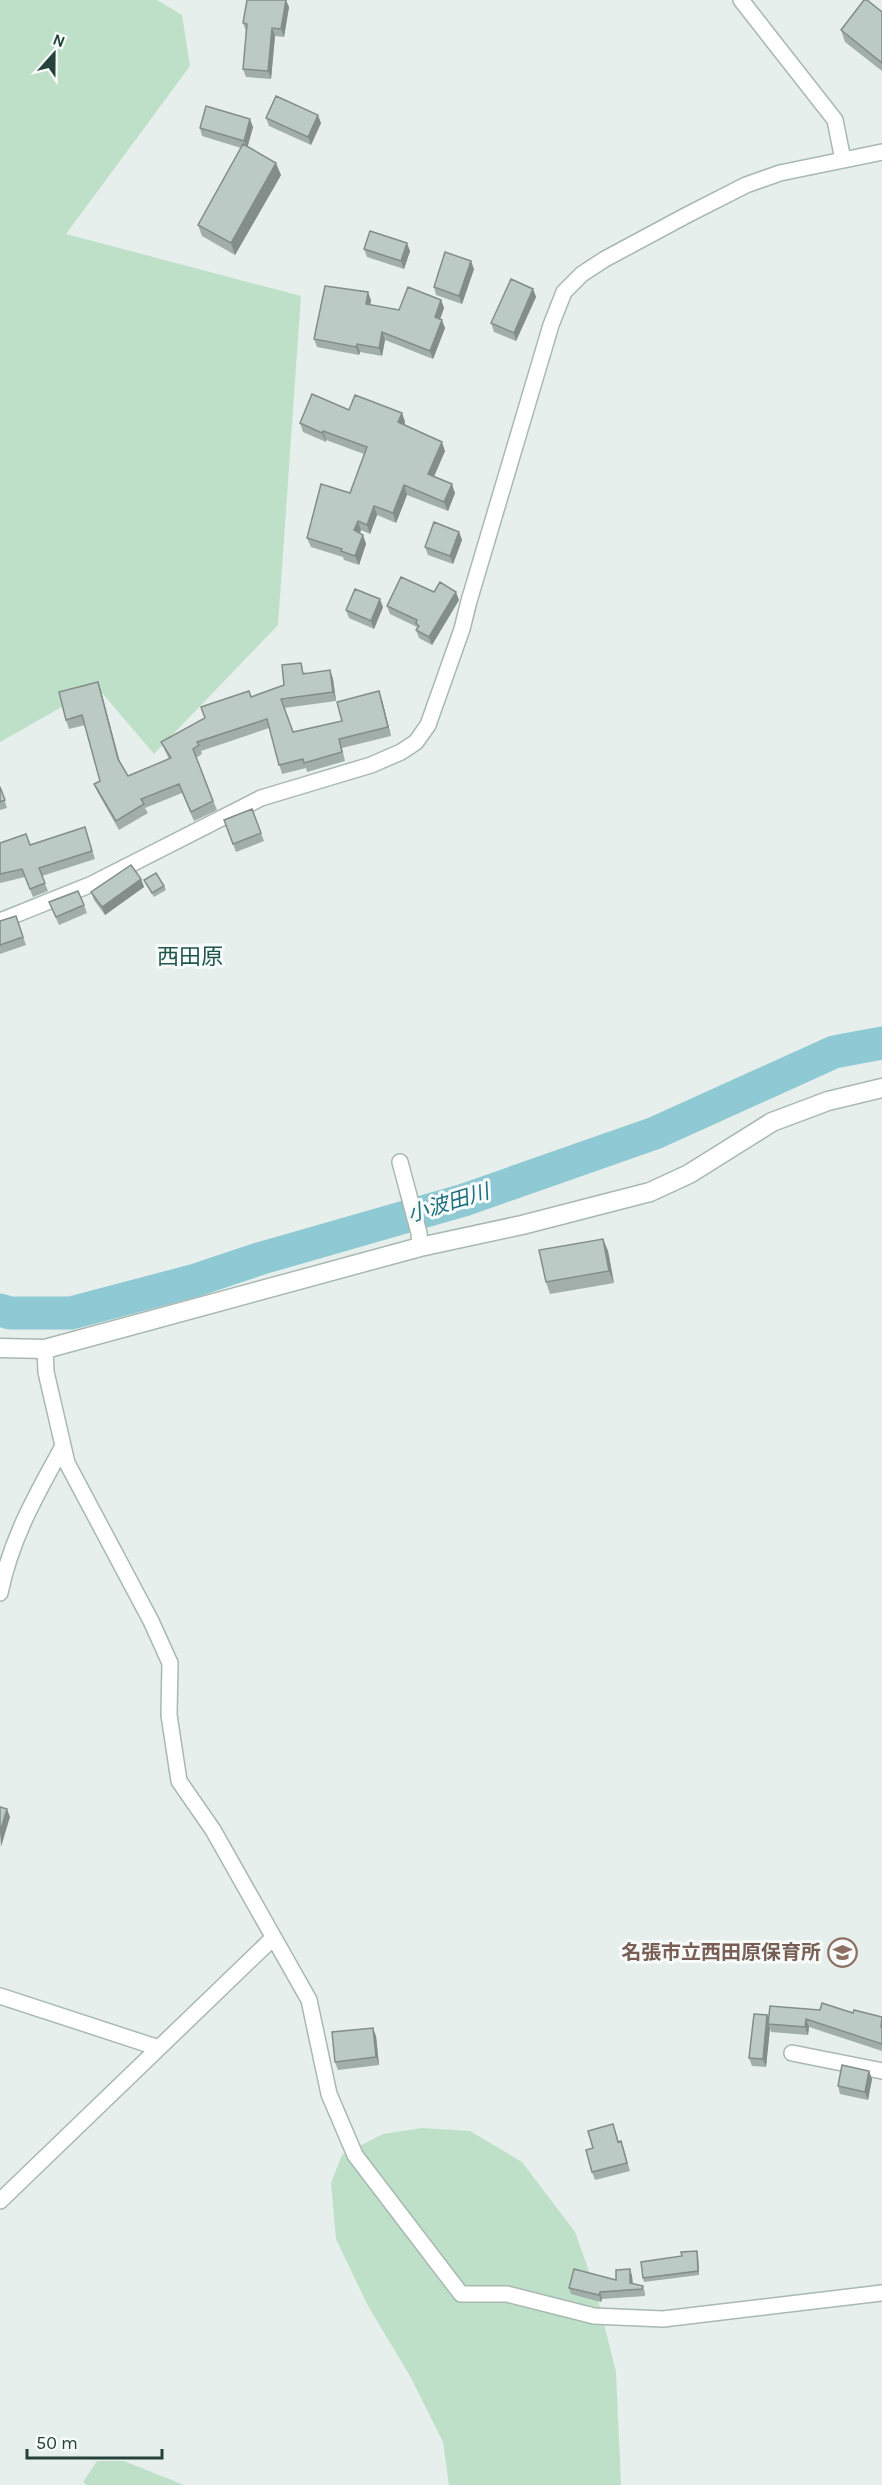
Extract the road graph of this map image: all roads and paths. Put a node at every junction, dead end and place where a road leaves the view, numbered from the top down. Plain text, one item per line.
1 (741, 0) edge
2 (882, 152) edge
3 (843, 159) junction
4 (0, 921) edge
5 (882, 1088) edge
6 (400, 1162) dead end
7 (419, 1240) junction
8 (0, 1348) edge
9 (45, 1349) junction
10 (62, 1448) junction
11 (0, 1593) edge
12 (273, 1938) junction
13 (0, 1996) edge
14 (159, 2048) junction
15 (792, 2053) dead end
16 (882, 2071) edge
17 (0, 2201) edge
18 (882, 2293) edge

1 - 3 street
2 - 3 street
3 - 4 street
5 - 7 street
6 - 7 street
7 - 9 street
8 - 9 street
9 - 10 street
10 - 11 street
10 - 12 street
12 - 14 street
12 - 18 street
13 - 14 street
14 - 17 street
15 - 16 street

